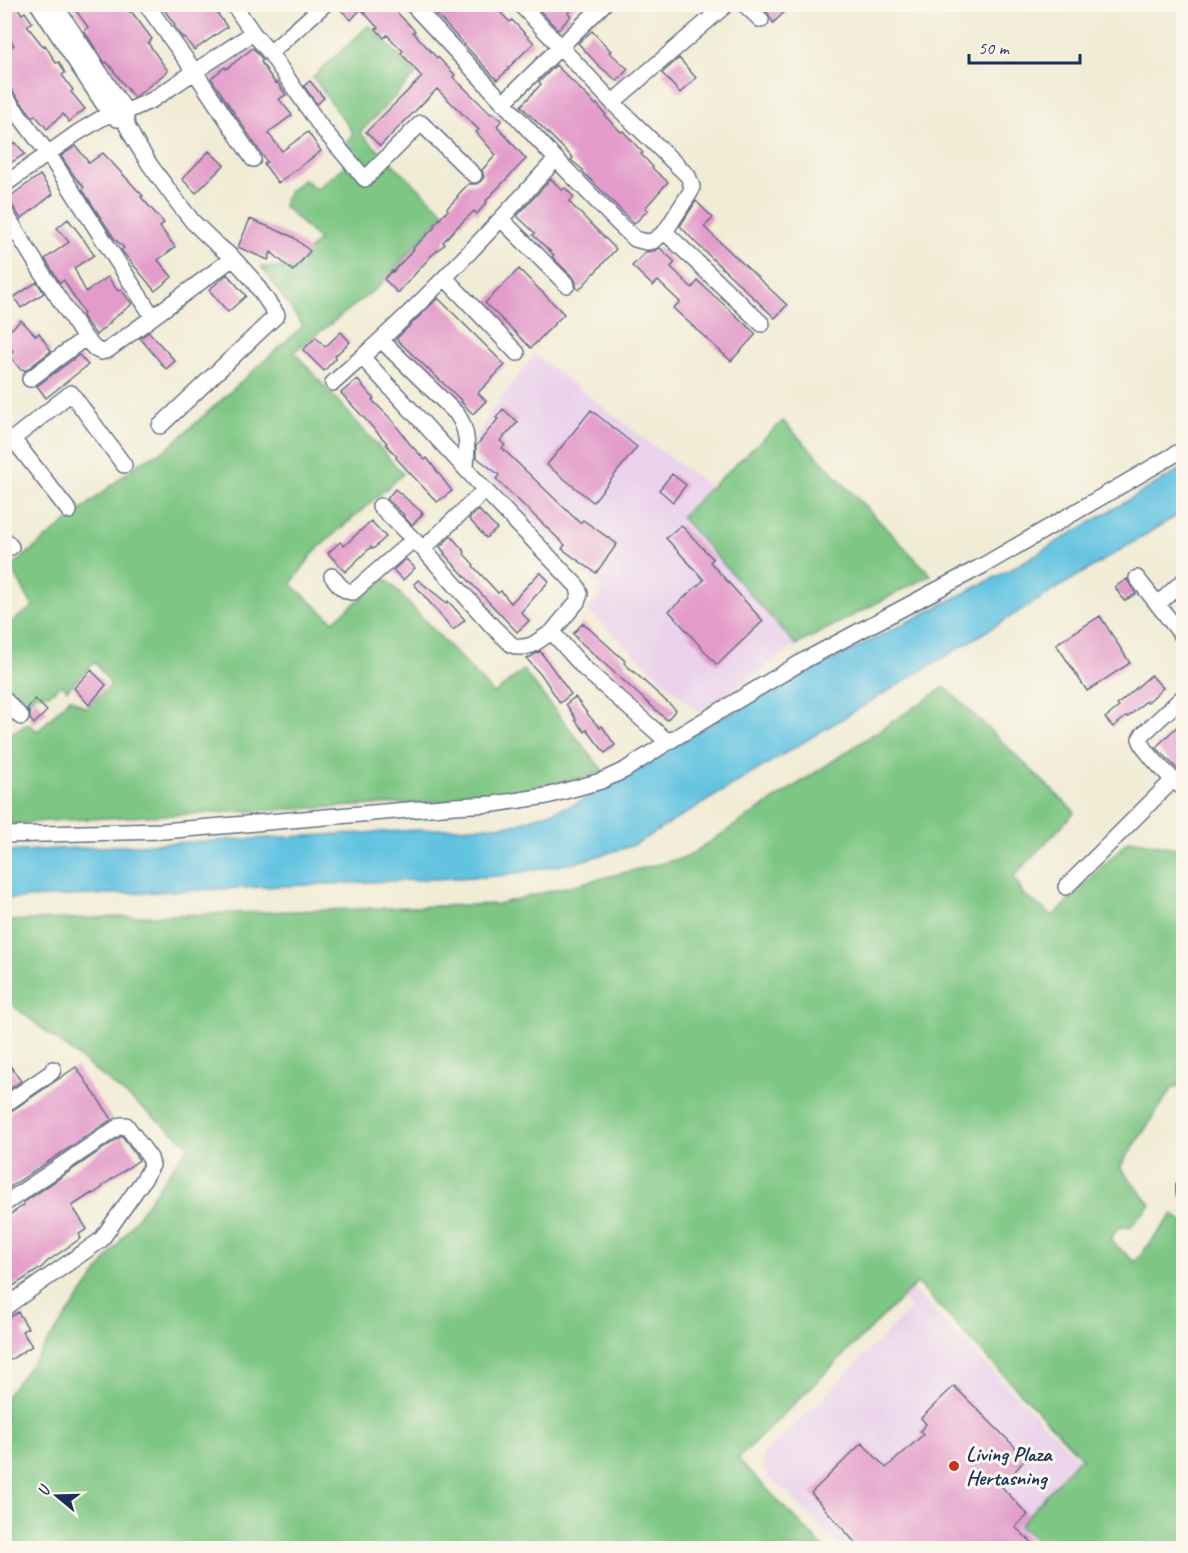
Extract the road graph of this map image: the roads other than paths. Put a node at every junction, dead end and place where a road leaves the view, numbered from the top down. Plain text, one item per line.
1 (38, 4) edge
2 (54, 4) edge
3 (146, 4) edge
4 (233, 4) edge
5 (325, 4) edge
6 (412, 4) edge
7 (520, 4) edge
8 (604, 4) edge
9 (727, 4) edge
10 (744, 4) edge
11 (761, 20) dead end
12 (252, 33) junction
13 (561, 48) junction
14 (270, 53) junction
15 (195, 72) junction
16 (4, 96) edge
17 (613, 102) junction
18 (503, 103) junction
19 (117, 112) junction
20 (49, 154) junction
21 (253, 159) dead end
22 (556, 159) junction
23 (474, 175) dead end
24 (4, 184) edge
25 (4, 211) edge
26 (501, 219) junction
27 (665, 232) junction
28 (233, 258) junction
29 (445, 278) junction
30 (567, 285) dead end
31 (153, 317) junction
32 (762, 324) dead end
33 (85, 338) junction
34 (381, 340) junction
35 (517, 353) dead end
36 (362, 357) junction
37 (30, 379) dead end
38 (333, 383) dead end
39 (159, 426) dead end
40 (9, 442) edge
41 (1184, 449) edge
42 (124, 465) dead end
43 (466, 468) junction
44 (485, 490) junction
45 (380, 506) dead end
46 (69, 511) dead end
47 (418, 545) junction
48 (332, 576) dead end
49 (1137, 578) dead end
50 (1184, 580) edge
51 (1158, 604) junction
52 (552, 632) junction
53 (1184, 638) edge
54 (1184, 696) edge
55 (4, 699) edge
56 (21, 717) dead end
57 (668, 742) junction
58 (1178, 784) edge
59 (4, 835) edge
60 (1066, 887) dead end
61 (53, 1069) dead end
62 (4, 1105) edge
63 (1184, 1186) edge
64 (1184, 1193) edge
65 (4, 1204) edge
66 (4, 1308) edge

1 - 19 street
2 - 19 street
3 - 15 street
4 - 12 street
5 - 14 street
6 - 18 street
7 - 13 street
8 - 13 street
9 - 17 street
10 - 11 street
12 - 14 street
12 - 15 street
13 - 17 street
13 - 18 street
14 - 23 street
15 - 19 street
15 - 21 street
16 - 20 street
17 - 27 street
18 - 22 street
19 - 20 street
19 - 28 street
20 - 24 street
20 - 31 street
22 - 26 street
22 - 27 street
25 - 33 street
26 - 29 street
26 - 30 street
27 - 32 street
28 - 31 street
28 - 39 street
29 - 34 street
29 - 35 street
31 - 33 street
33 - 37 street
34 - 36 street
34 - 43 street
36 - 38 street
36 - 43 street
40 - 42 street
40 - 46 street
41 - 57 street
43 - 44 street
44 - 47 street
44 - 52 street
45 - 47 street
47 - 48 street
47 - 52 street
49 - 51 street
50 - 51 street
51 - 53 street
52 - 57 street
54 - 58 street
55 - 56 street
57 - 59 street
58 - 60 street
61 - 62 street
63 - 64 street
65 - 66 street

